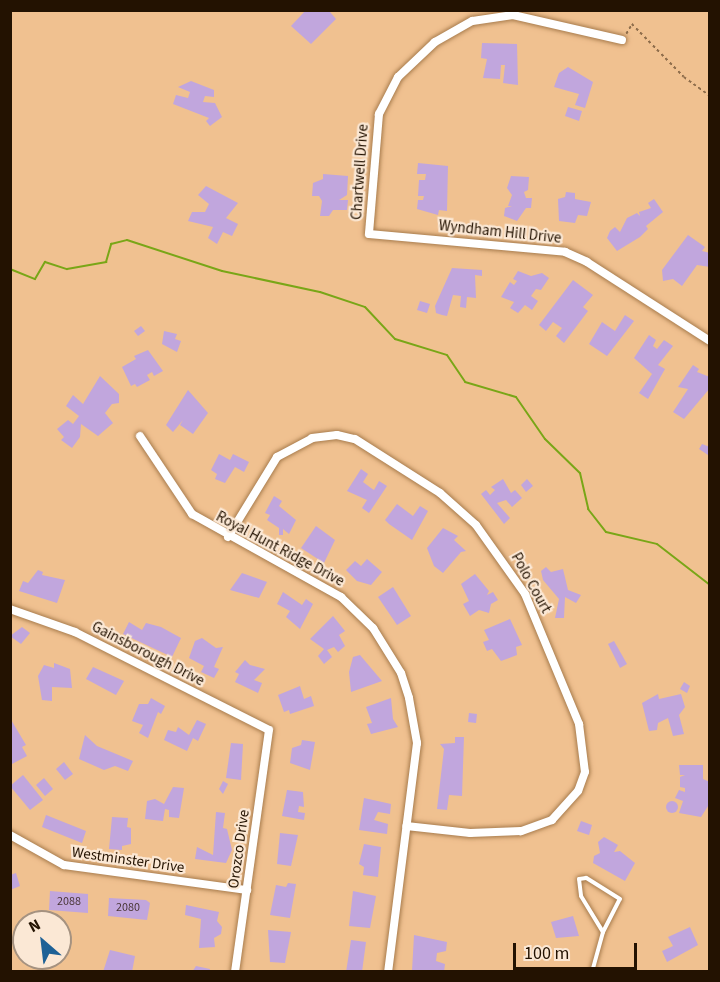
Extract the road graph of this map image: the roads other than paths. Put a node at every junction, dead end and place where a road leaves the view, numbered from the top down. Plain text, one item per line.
1 (622, 40) road end
2 (369, 234) joint
3 (710, 341) edge
4 (140, 436) dead end
5 (228, 537) junction
6 (10, 609) edge
7 (269, 730) joint
8 (406, 826) junction
9 (10, 835) edge
10 (248, 890) junction
11 (603, 932) junction
12 (235, 972) edge
13 (388, 972) edge
14 (592, 972) edge

1 - 2 street, Chartwell Drive
2 - 3 street, Wyndham Hill Drive
4 - 5 street, Royal Hunt Ridge Drive
5 - 8 street, Royal Hunt Ridge Drive
5 - 8 street, Polo Court
6 - 7 street, Gainsborough Drive
7 - 10 street, Orozco Drive
8 - 13 street, Royal Hunt Ridge Drive
9 - 10 street, Westminster Drive
10 - 12 street, Orozco Drive
11 - 11 lane
11 - 14 lane

